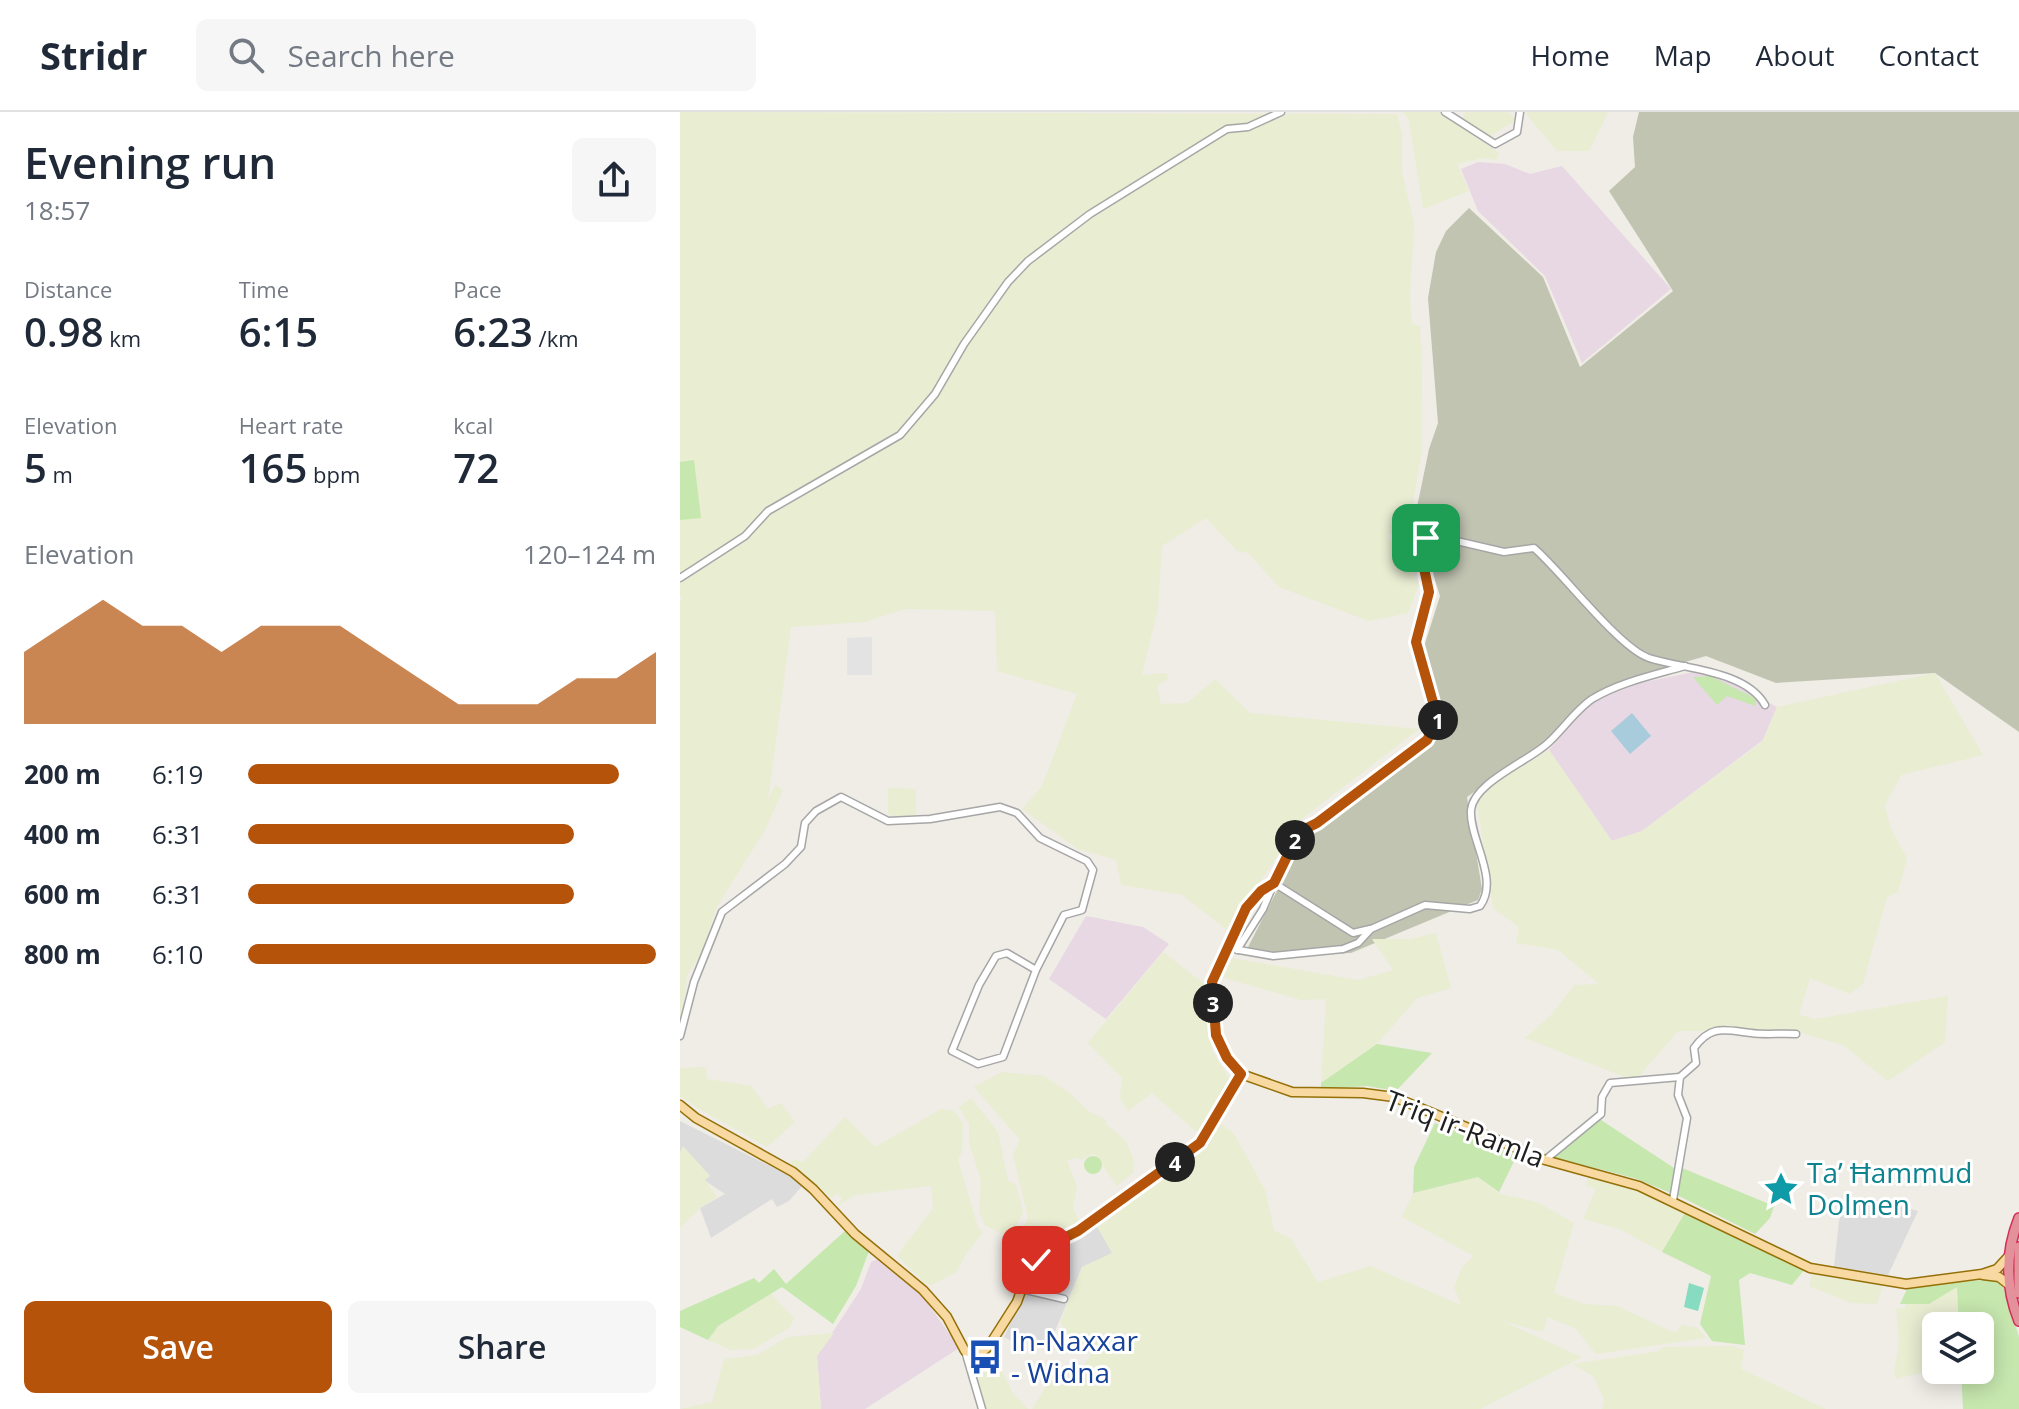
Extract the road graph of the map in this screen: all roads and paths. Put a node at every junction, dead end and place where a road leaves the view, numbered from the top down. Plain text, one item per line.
1 (1281, 112) edge
2 (1445, 112) edge
3 (1520, 112) edge
4 (680, 578) edge
5 (1688, 665) junction
6 (1765, 705) dead end
7 (1274, 883) junction
8 (1371, 929) junction
9 (1239, 950) junction
10 (1229, 951) junction
11 (1036, 970) junction
12 (1796, 1034) dead end
13 (680, 1036) edge
14 (1241, 1074) junction
15 (1680, 1077) junction
16 (680, 1105) edge
17 (1545, 1160) junction
18 (1673, 1200) junction
19 (2019, 1218) edge
20 (2019, 1247) edge
21 (2008, 1257) junction
22 (1982, 1274) junction
23 (2008, 1284) junction
24 (1022, 1289) junction
25 (2019, 1293) edge
26 (1064, 1299) dead end
27 (2019, 1321) edge
28 (965, 1351) junction
29 (982, 1409) edge

1 - 4 street
2 - 3 street
5 - 6 street
5 - 7 street
5 - 8 street
7 - 8 street
7 - 9 street
7 - 10 street
8 - 9 street
9 - 10 street
10 - 14 street
11 - 11 street
11 - 13 street
12 - 15 street
14 - 17 main road, Triq ir-Ramla
14 - 24 main road
15 - 17 street
15 - 18 street
16 - 28 main road
17 - 18 main road, Triq ir-Ramla
18 - 22 main road, Triq ir-Ramla
19 - 21 highway
20 - 25 highway
21 - 22 main road, Triq ir-Ramla
21 - 23 highway
22 - 23 main road, Triq ir-Ramla
23 - 27 highway
24 - 26 street
24 - 28 main road
28 - 29 street

